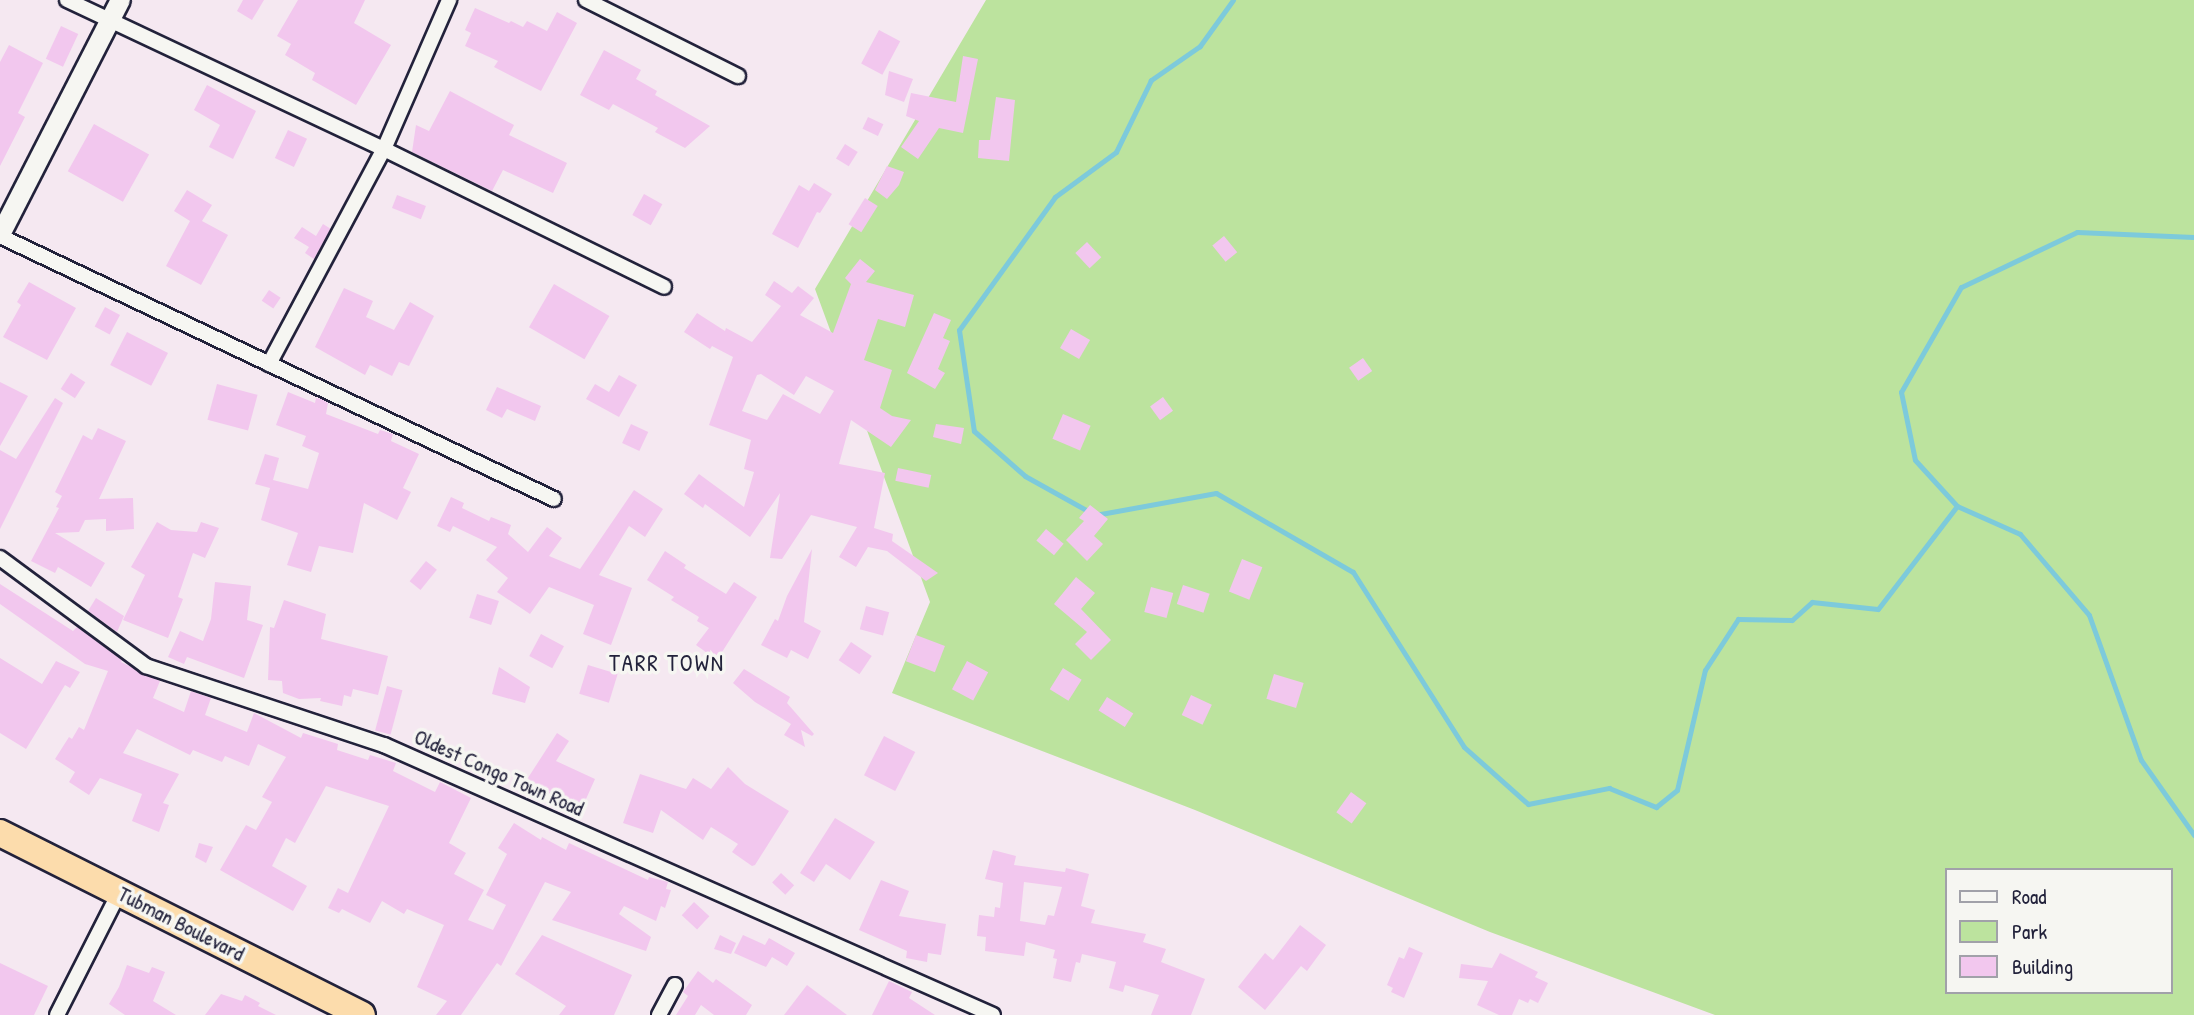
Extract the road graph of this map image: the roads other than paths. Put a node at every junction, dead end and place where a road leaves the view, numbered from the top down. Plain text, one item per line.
1 (67, 0) edge
2 (120, 0) edge
3 (449, 0) edge
4 (586, 0) edge
5 (110, 22) junction
6 (738, 76) dead end
7 (384, 149) junction
8 (0, 235) edge
9 (664, 287) dead end
10 (269, 364) junction
11 (554, 499) dead end
12 (0, 558) edge
13 (0, 834) edge
14 (119, 893) junction
15 (675, 985) dead end
16 (346, 1011) edge
17 (57, 1015) edge
18 (659, 1015) edge
19 (993, 1015) edge

1 - 5 street
2 - 5 street
3 - 7 street
4 - 6 street
5 - 7 street
5 - 8 street
7 - 9 street
7 - 10 street
8 - 10 street
10 - 11 street
12 - 19 street, Oldest Congo Town Road
13 - 14 highway, Tubman Boulevard
14 - 16 highway, Tubman Boulevard
14 - 17 street
15 - 18 street

